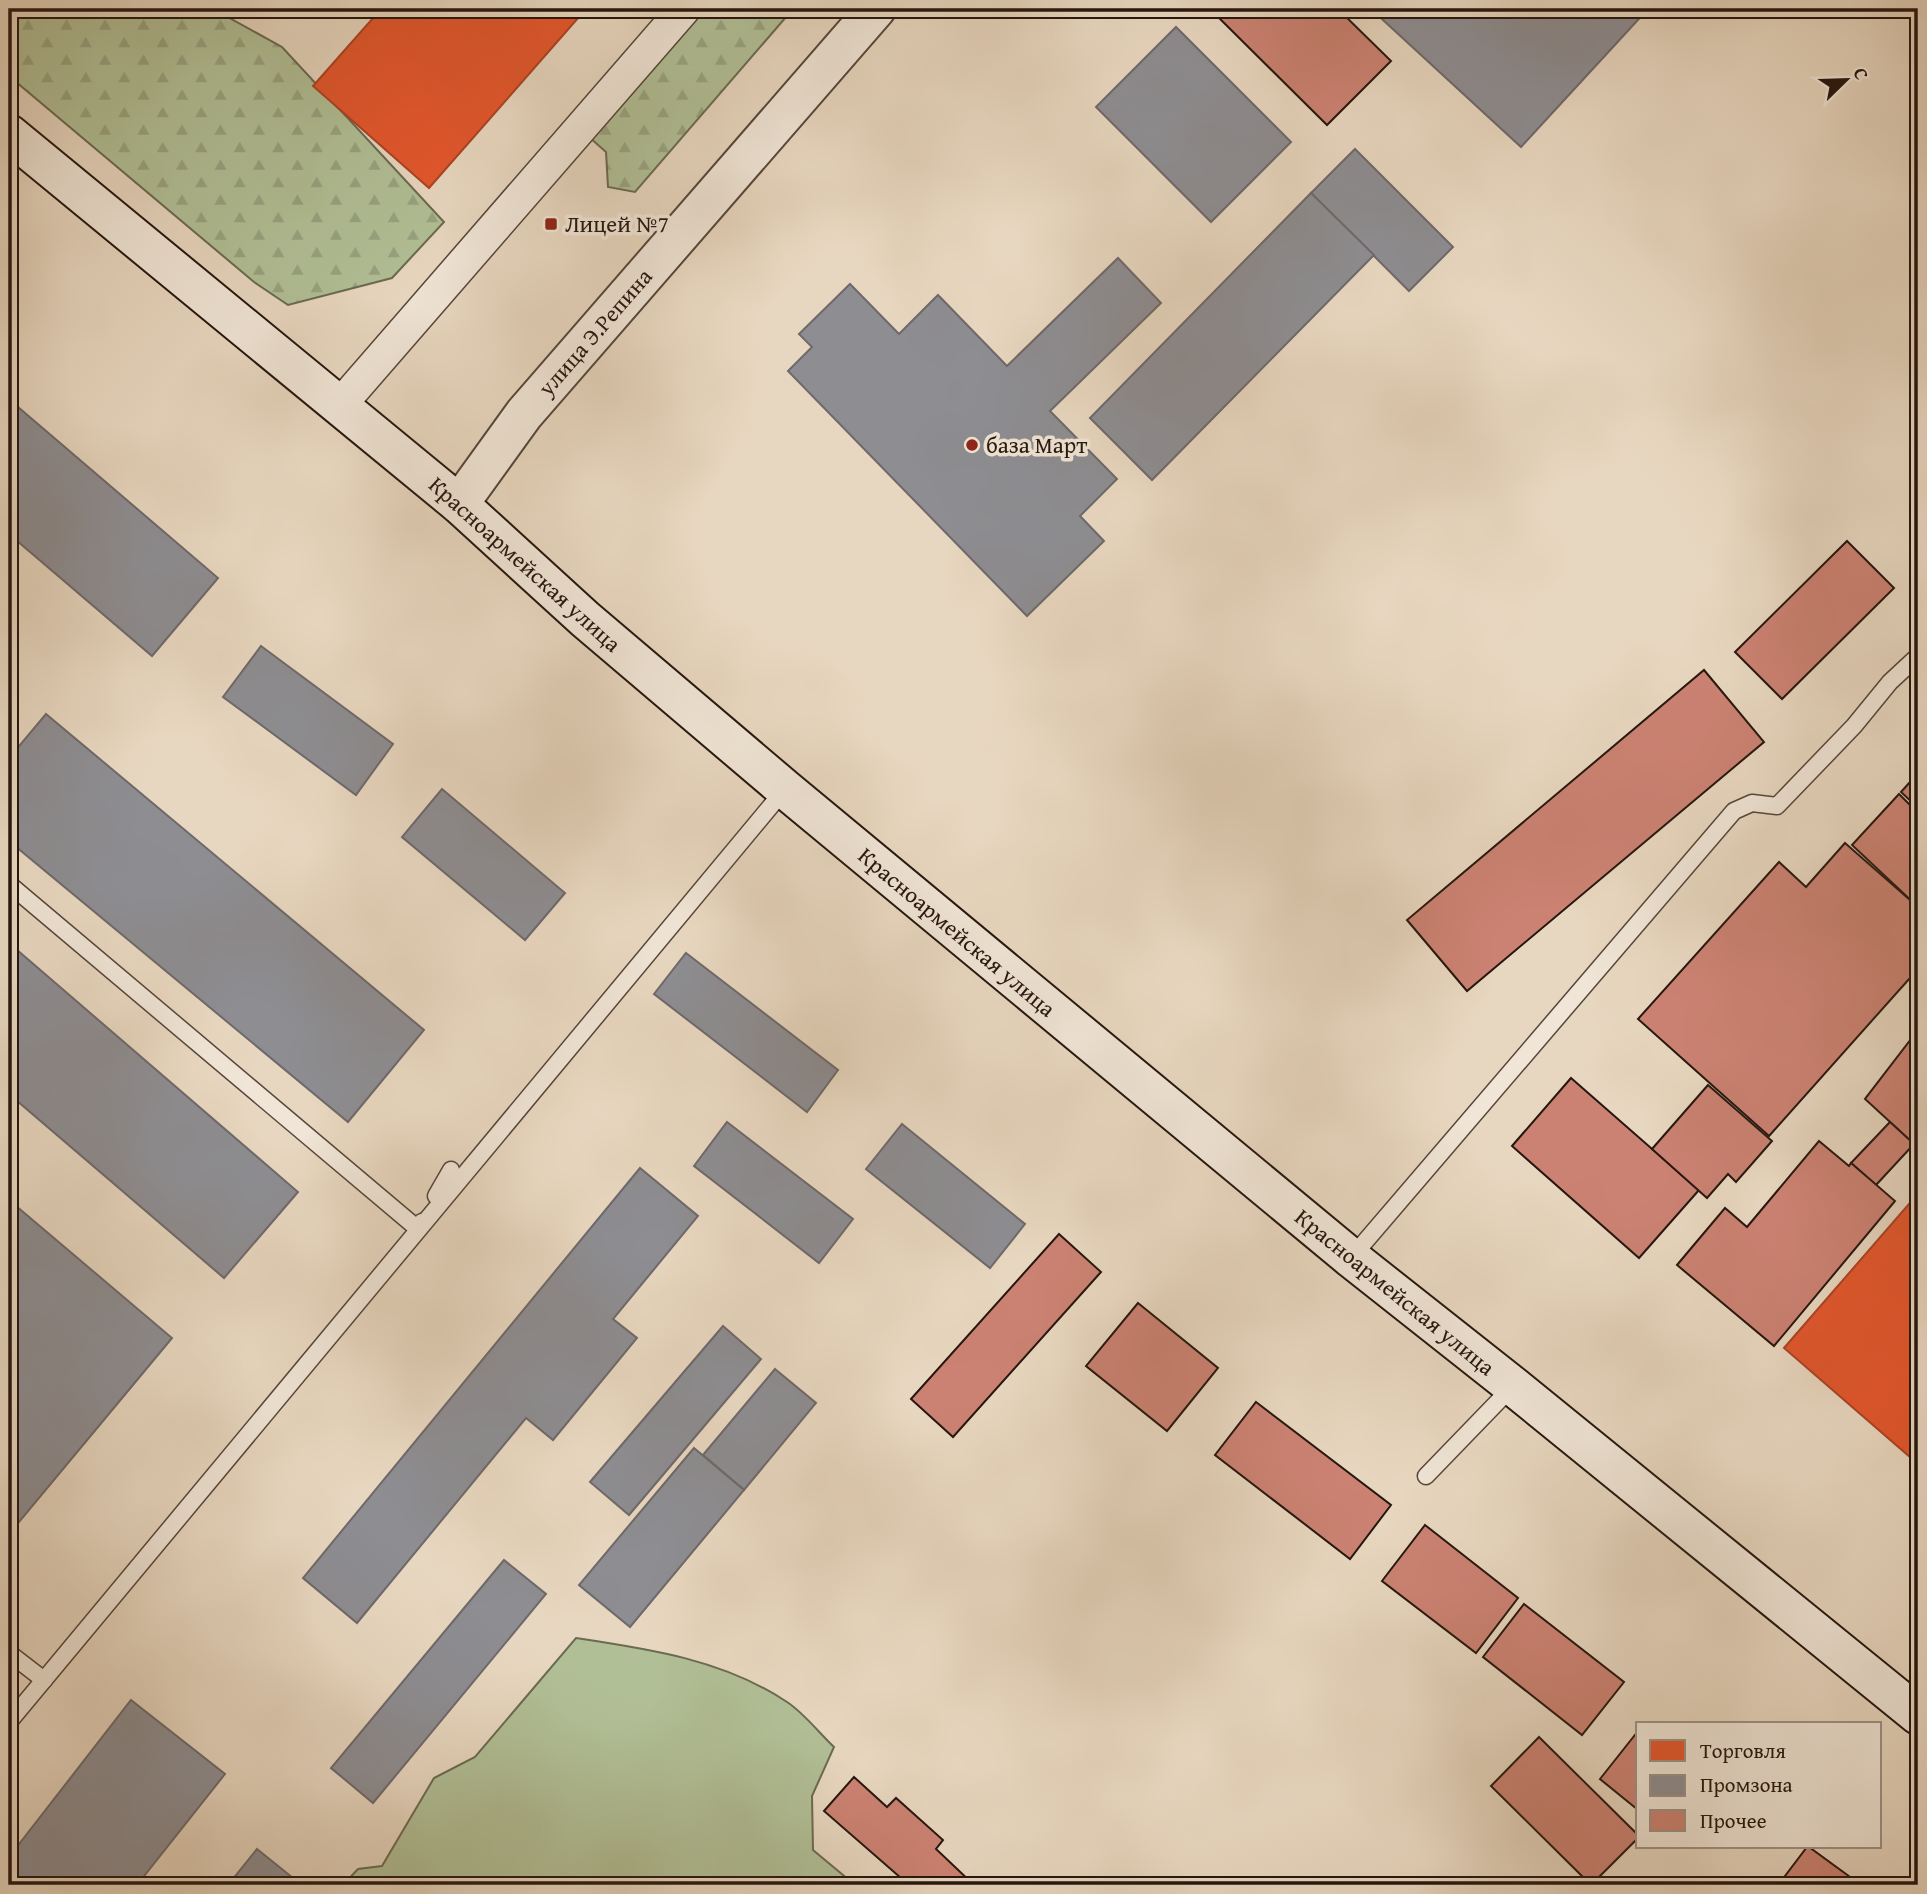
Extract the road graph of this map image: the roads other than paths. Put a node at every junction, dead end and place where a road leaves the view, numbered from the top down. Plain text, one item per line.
1 (684, 9) edge
2 (876, 9) edge
3 (9, 134) edge
4 (340, 405) junction
5 (459, 503) junction
6 (1918, 656) edge
7 (785, 789) junction
8 (9, 884) edge
9 (451, 1170) dead end
10 (418, 1229) junction
11 (1351, 1258) junction
12 (1513, 1386) junction
13 (1426, 1476) dead end
14 (9, 1653) edge
15 (44, 1680) junction
16 (1918, 1715) edge
17 (9, 1722) edge

1 - 4 street
2 - 5 main road, улица Э.Репина
3 - 4 main road, Красноармейская улица
4 - 5 main road, Красноармейская улица
5 - 7 main road, Красноармейская улица
6 - 11 lane
7 - 10 lane
7 - 11 main road, Красноармейская улица
8 - 10 lane
9 - 10 lane
10 - 15 lane
11 - 12 main road, Красноармейская улица
12 - 13 lane
12 - 16 main road, Красноармейская улица
14 - 15 lane
15 - 17 lane

